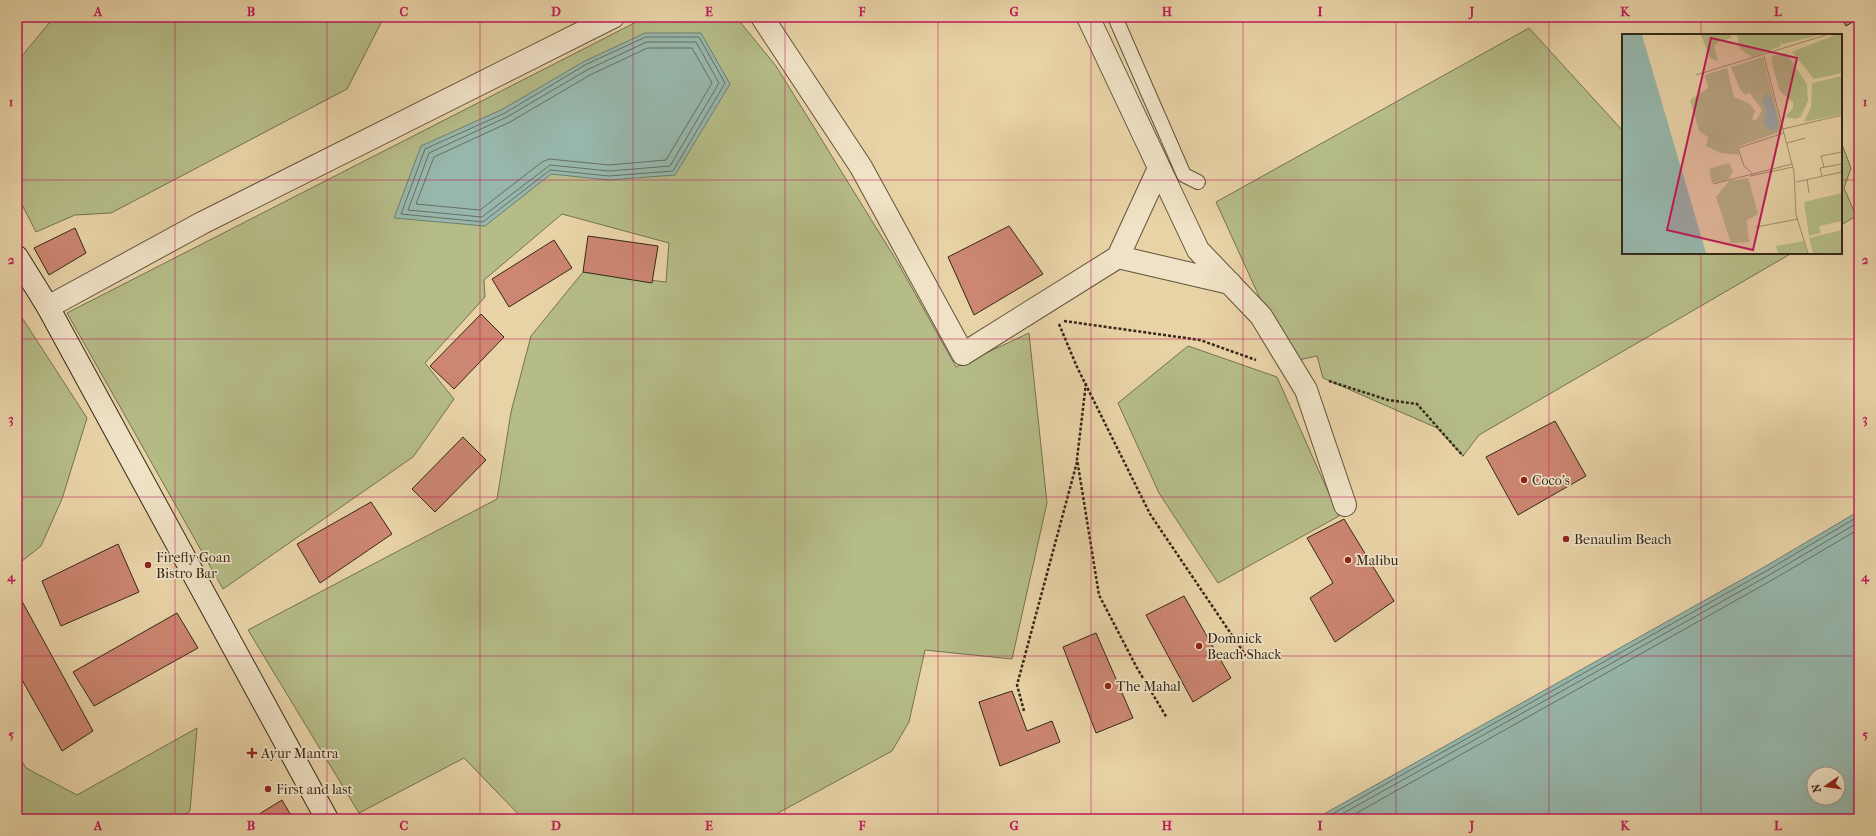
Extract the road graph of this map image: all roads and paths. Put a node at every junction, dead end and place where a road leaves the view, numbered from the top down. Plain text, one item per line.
1 (613, 17) edge
2 (762, 17) edge
3 (1088, 17) edge
4 (1115, 17) edge
5 (1159, 168) junction
6 (1198, 182) dead end
7 (17, 257) edge
8 (1118, 257) junction
9 (1230, 283) junction
10 (48, 307) junction
11 (1263, 362) dead end
12 (1293, 368) junction
13 (1086, 383) junction
14 (1463, 456) dead end
15 (1077, 459) junction
16 (1345, 505) dead end
17 (1246, 656) dead end
18 (1024, 710) dead end
19 (1166, 718) dead end
20 (327, 819) edge

1 - 10 street
2 - 8 street
3 - 5 street
4 - 6 lane
5 - 8 street
5 - 9 street
7 - 10 street
8 - 9 street
9 - 12 street
10 - 20 street
11 - 13 path
12 - 14 path
12 - 16 street
13 - 15 path
13 - 17 path
15 - 18 path
15 - 19 path

